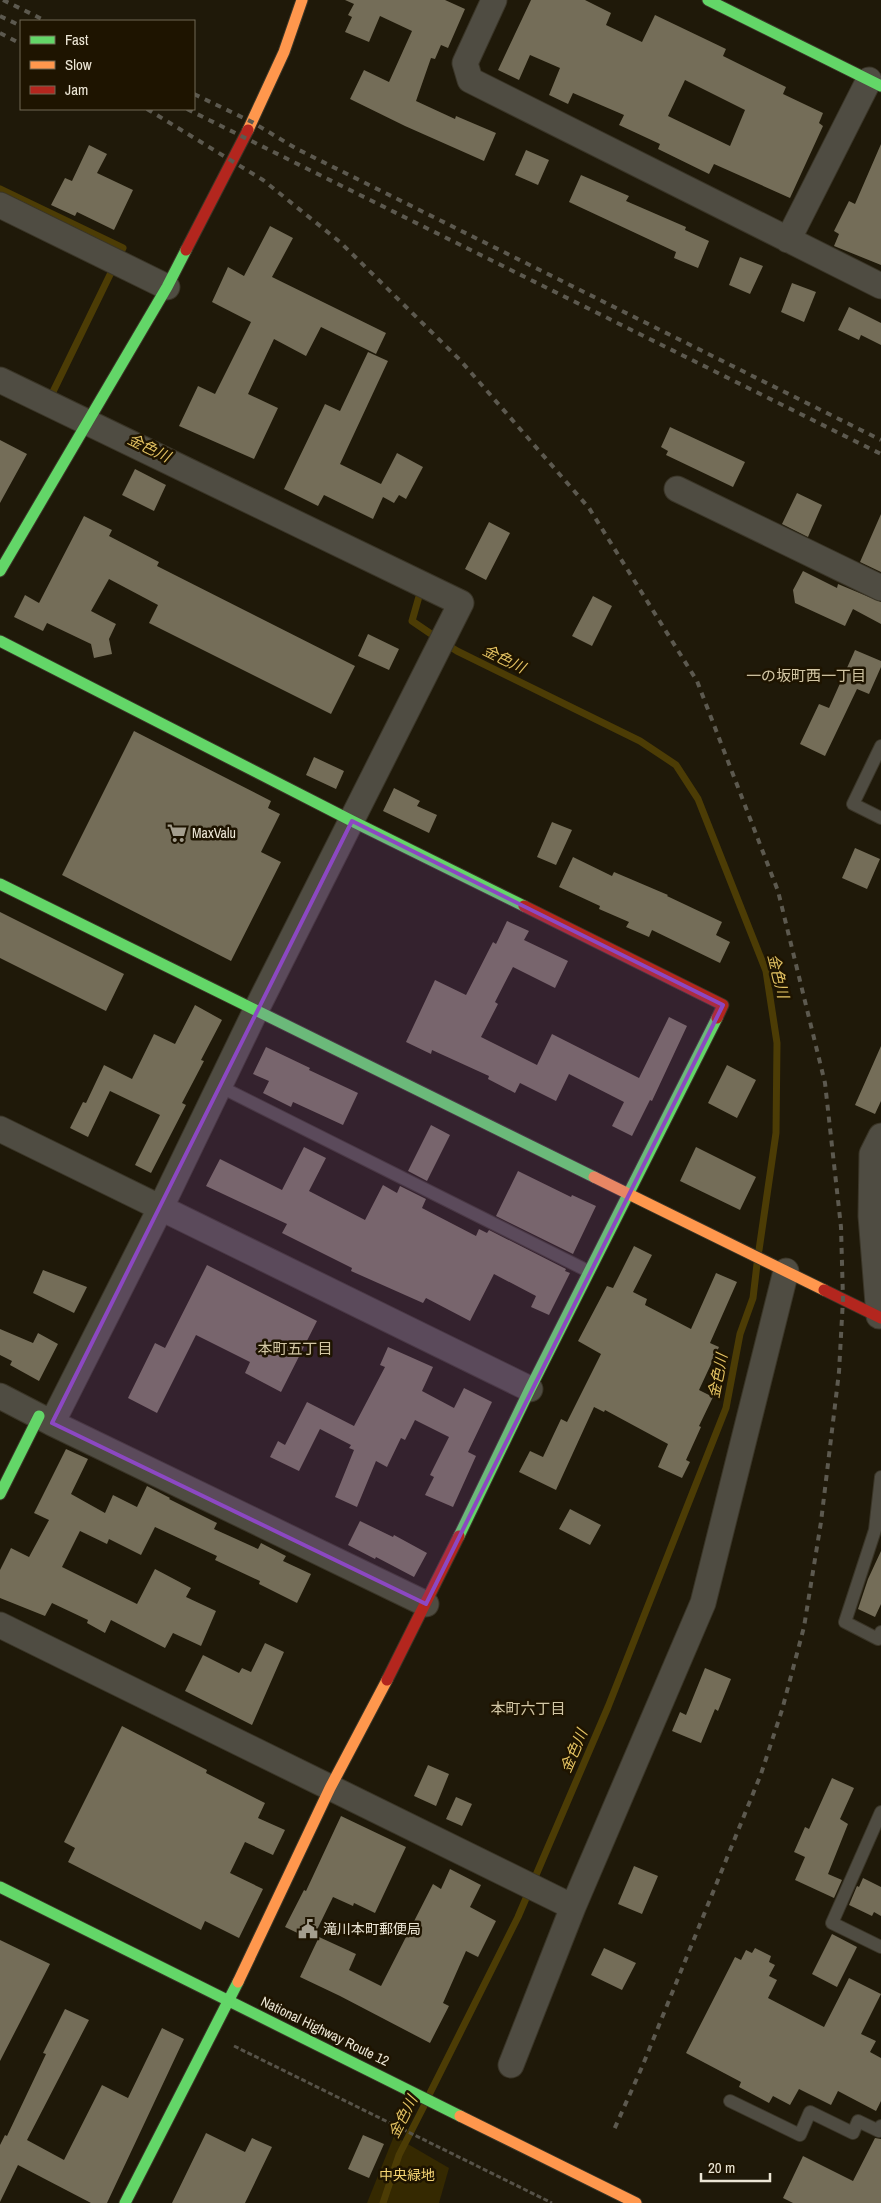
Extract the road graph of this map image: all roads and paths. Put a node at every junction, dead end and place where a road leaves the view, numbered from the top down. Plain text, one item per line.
1 (302, 0) edge
2 (494, 0) edge
3 (708, 0) edge
4 (875, 83) edge
5 (0, 204) edge
6 (788, 240) junction
7 (881, 286) edge
8 (167, 287) junction
9 (0, 380) edge
10 (87, 423) junction
11 (677, 489) dead end
12 (0, 571) edge
13 (881, 588) edge
14 (0, 641) edge
15 (881, 746) edge
16 (881, 818) edge
17 (352, 821) junction
18 (0, 884) edge
19 (256, 1010) junction
20 (219, 1086) junction
21 (0, 1128) edge
22 (881, 1136) edge
23 (627, 1194) junction
24 (160, 1209) junction
25 (588, 1271) junction
26 (786, 1271) junction
27 (880, 1317) edge
28 (530, 1389) junction
29 (0, 1396) edge
30 (46, 1420) junction
31 (4, 1477) edge
32 (881, 1477) edge
33 (0, 1494) edge
34 (426, 1604) junction
35 (0, 1625) edge
36 (881, 1632) edge
37 (330, 1788) junction
38 (881, 1812) edge
39 (0, 1887) edge
40 (573, 1907) junction
41 (881, 1947) edge
42 (229, 2000) junction
43 (211, 2034) junction
44 (511, 2065) dead end
45 (730, 2102) dead end
46 (881, 2126) edge
47 (125, 2203) edge
48 (552, 2203) edge
49 (636, 2203) edge

1 - 8 main road
2 - 6 street
3 - 4 main road
4 - 6 street
5 - 8 street
6 - 7 street
8 - 10 main road
9 - 10 street
10 - 12 main road
10 - 17 street
11 - 13 street
14 - 17 main road
15 - 16 lane
17 - 19 street
17 - 23 main road
18 - 19 main road
19 - 20 street
19 - 23 main road
20 - 24 street
20 - 25 lane
21 - 24 street
22 - 27 street
23 - 25 main road
23 - 26 main road
24 - 28 street
24 - 30 street
25 - 28 main road
26 - 27 main road
26 - 40 street
28 - 34 main road
29 - 30 street
30 - 31 main road
30 - 34 street
31 - 33 main road
32 - 36 lane
34 - 37 main road
35 - 37 street
37 - 40 street
37 - 42 main road
38 - 41 lane
39 - 42 main road, National Highway Route 12
40 - 44 street
42 - 43 main road
42 - 49 main road, National Highway Route 12
43 - 47 main road
43 - 48 path
45 - 46 lane

